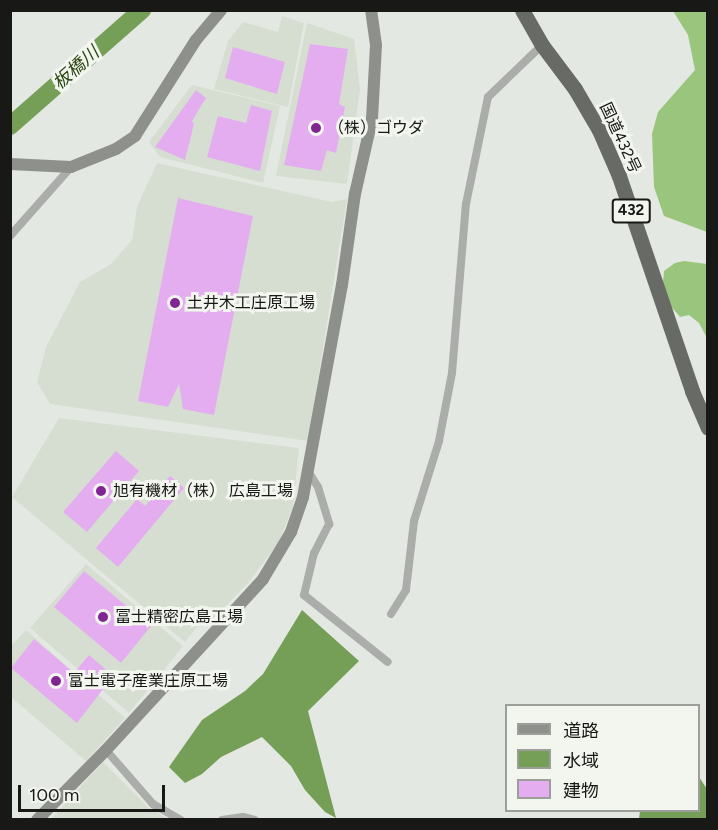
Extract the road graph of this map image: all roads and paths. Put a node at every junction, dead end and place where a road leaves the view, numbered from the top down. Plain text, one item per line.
1 (221, 10) edge
2 (371, 10) edge
3 (522, 10) edge
4 (542, 45) junction
5 (10, 164) edge
6 (71, 167) junction
7 (10, 236) edge
8 (708, 428) edge
9 (308, 471) junction
10 (391, 614) dead end
11 (388, 662) dead end
12 (106, 750) junction
13 (37, 819) edge
14 (181, 819) edge
15 (222, 819) edge
16 (255, 819) edge

1 - 6 street
2 - 9 street
3 - 4 highway, 国道432号 / 432
4 - 8 highway, 国道432号 / 432
4 - 10 street
5 - 6 street
6 - 7 street
9 - 11 street
9 - 12 street
12 - 13 street
12 - 14 street
15 - 16 street

